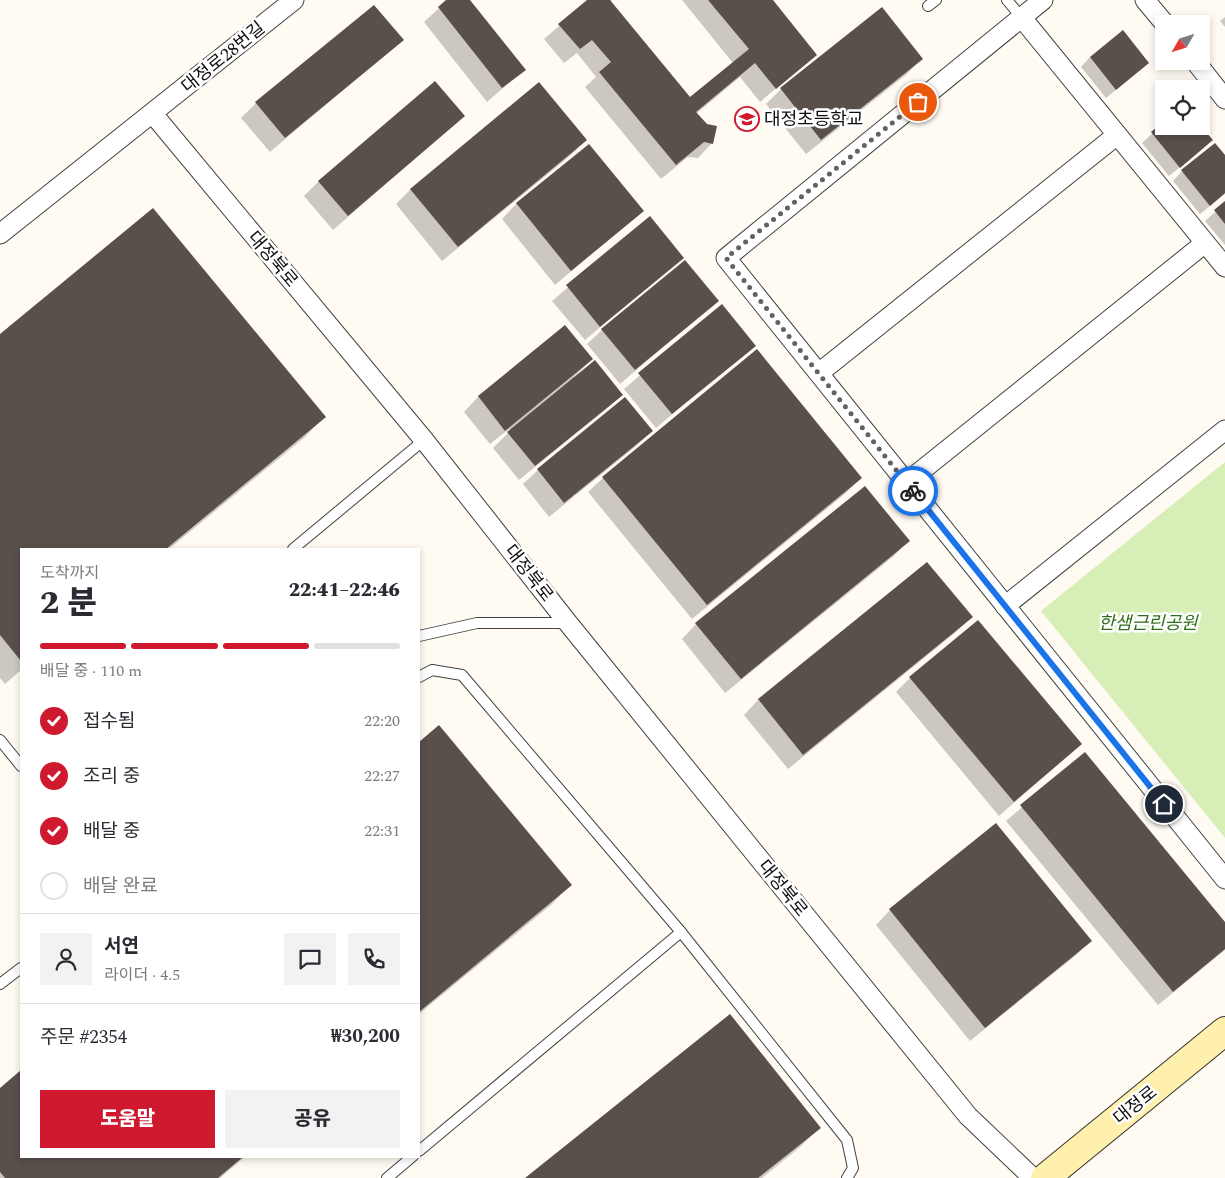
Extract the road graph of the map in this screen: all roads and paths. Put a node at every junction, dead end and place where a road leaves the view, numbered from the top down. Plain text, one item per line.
1 (294, 0) edge
2 (1008, 0) edge
3 (1043, 0) edge
4 (1145, 0) edge
5 (1157, 15) edge
6 (1022, 18) junction
7 (1202, 70) edge
8 (1225, 98) edge
9 (153, 114) junction
10 (1117, 134) junction
11 (0, 234) edge
12 (1205, 243) junction
13 (1225, 267) edge
14 (819, 373) junction
15 (1225, 430) edge
16 (424, 440) junction
17 (906, 482) junction
18 (294, 548) edge
19 (1005, 606) junction
20 (568, 623) junction
21 (420, 636) edge
22 (420, 676) edge
23 (0, 740) edge
24 (20, 765) edge
25 (1225, 879) edge
26 (681, 932) junction
27 (20, 969) edge
28 (0, 984) edge
29 (1225, 1031) edge
30 (420, 1150) edge
31 (411, 1158) edge
32 (387, 1178) edge
33 (847, 1178) edge
34 (1033, 1178) edge
35 (1045, 1178) edge

1 - 9 street, 대정로28번길
2 - 6 lane
3 - 6 street
4 - 5 street
6 - 10 street
6 - 14 street
7 - 8 street
9 - 11 street
9 - 16 street, 대정북로
10 - 12 street
10 - 14 street
12 - 13 street
12 - 17 street
14 - 17 street
15 - 19 street
16 - 18 lane
16 - 20 street, 대정북로
17 - 19 street
19 - 25 street
20 - 21 lane
20 - 34 street, 대정북로
22 - 26 lane
23 - 24 lane
26 - 30 lane
26 - 33 lane
27 - 28 lane
29 - 35 street, 대정로
31 - 32 lane

